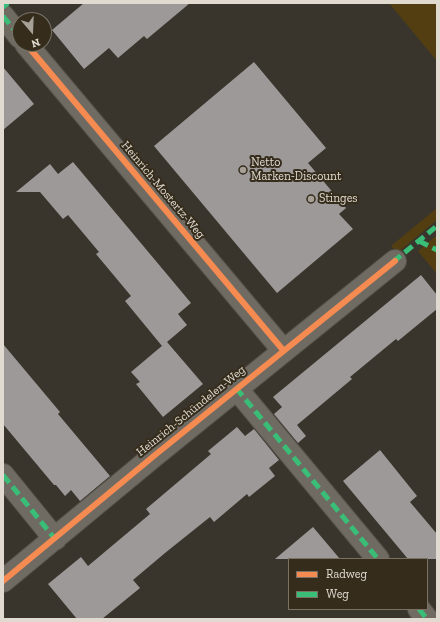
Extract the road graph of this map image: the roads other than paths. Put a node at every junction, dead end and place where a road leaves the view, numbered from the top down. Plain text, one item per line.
1 (8, 3) edge
2 (3, 7) edge
3 (3, 16) edge
4 (12, 27) edge
5 (33, 52) edge
6 (395, 261) dead end
7 (283, 350) junction
8 (236, 388) junction
9 (3, 475) edge
10 (55, 539) junction
11 (377, 558) edge
12 (3, 581) edge
13 (420, 610) edge
14 (427, 619) edge

1 - 2 street
3 - 4 street
5 - 7 street, Heinrich-Mostertz-Weg
6 - 7 street, Heinrich-Schündelen-Weg
7 - 8 street, Heinrich-Schündelen-Weg
8 - 10 street, Heinrich-Schündelen-Weg
8 - 11 street, Heinrich-Schündelen-Weg
9 - 10 street
10 - 12 street, Heinrich-Schündelen-Weg
13 - 14 street

